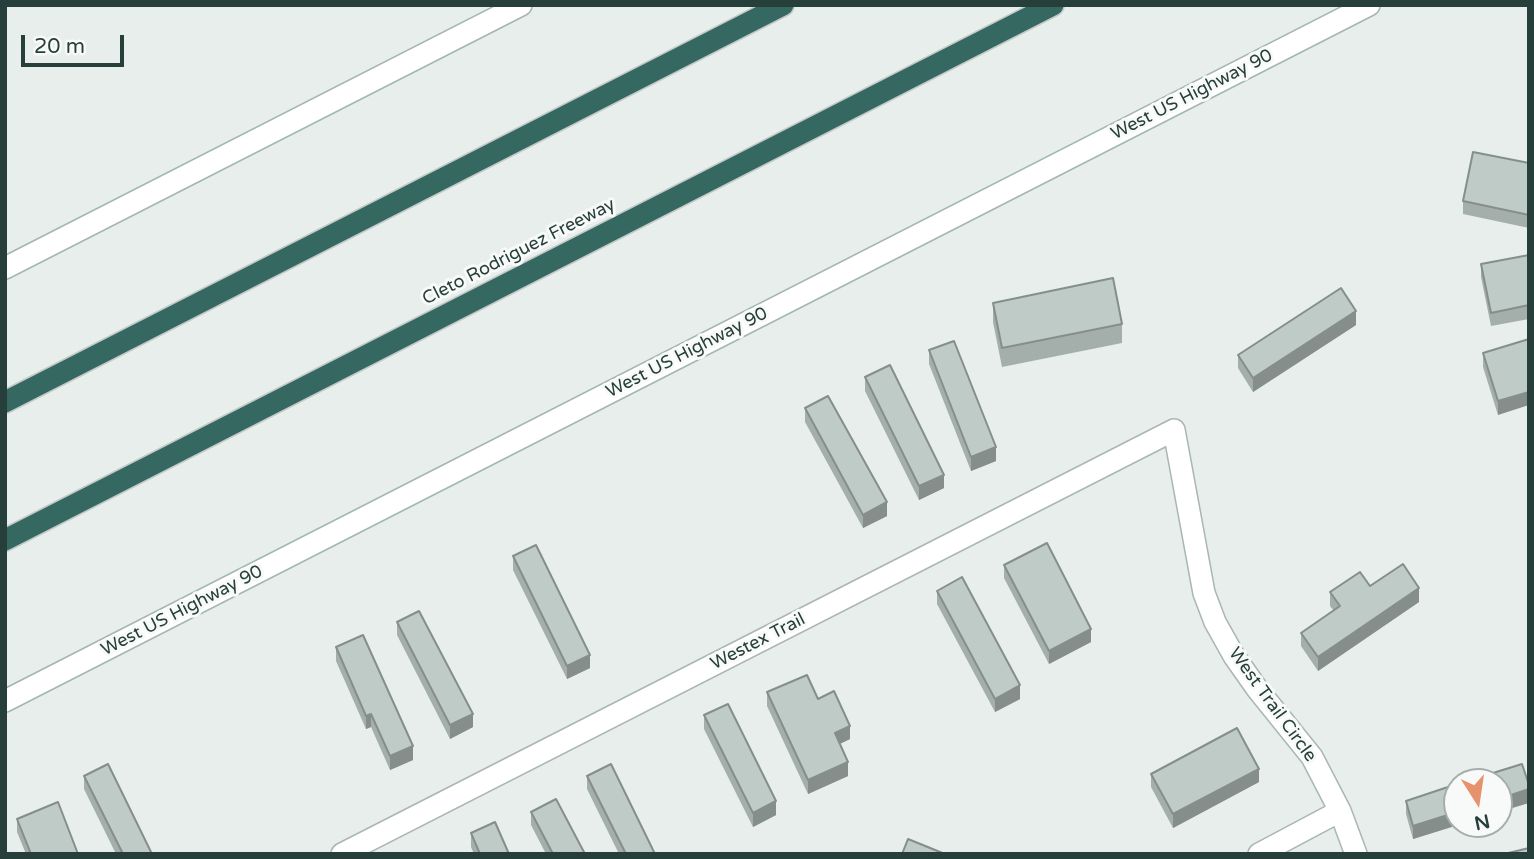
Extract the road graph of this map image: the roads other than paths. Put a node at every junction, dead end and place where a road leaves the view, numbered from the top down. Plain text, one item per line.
1 (521, 5) edge
2 (783, 5) edge
3 (1053, 5) edge
4 (1369, 5) edge
5 (5, 268) edge
6 (5, 402) edge
7 (1174, 430) joint
8 (5, 540) edge
9 (5, 701) edge
10 (1340, 811) junction
11 (342, 854) edge
12 (1259, 854) edge
13 (1356, 854) edge

1 - 5 main road
2 - 6 highway
3 - 8 highway, Cleto Rodriguez Freeway
4 - 9 main road, West US Highway 90
7 - 10 main road, West Trail Circle
7 - 11 main road, Westex Trail
10 - 12 main road
10 - 13 main road, West Trail Circle

